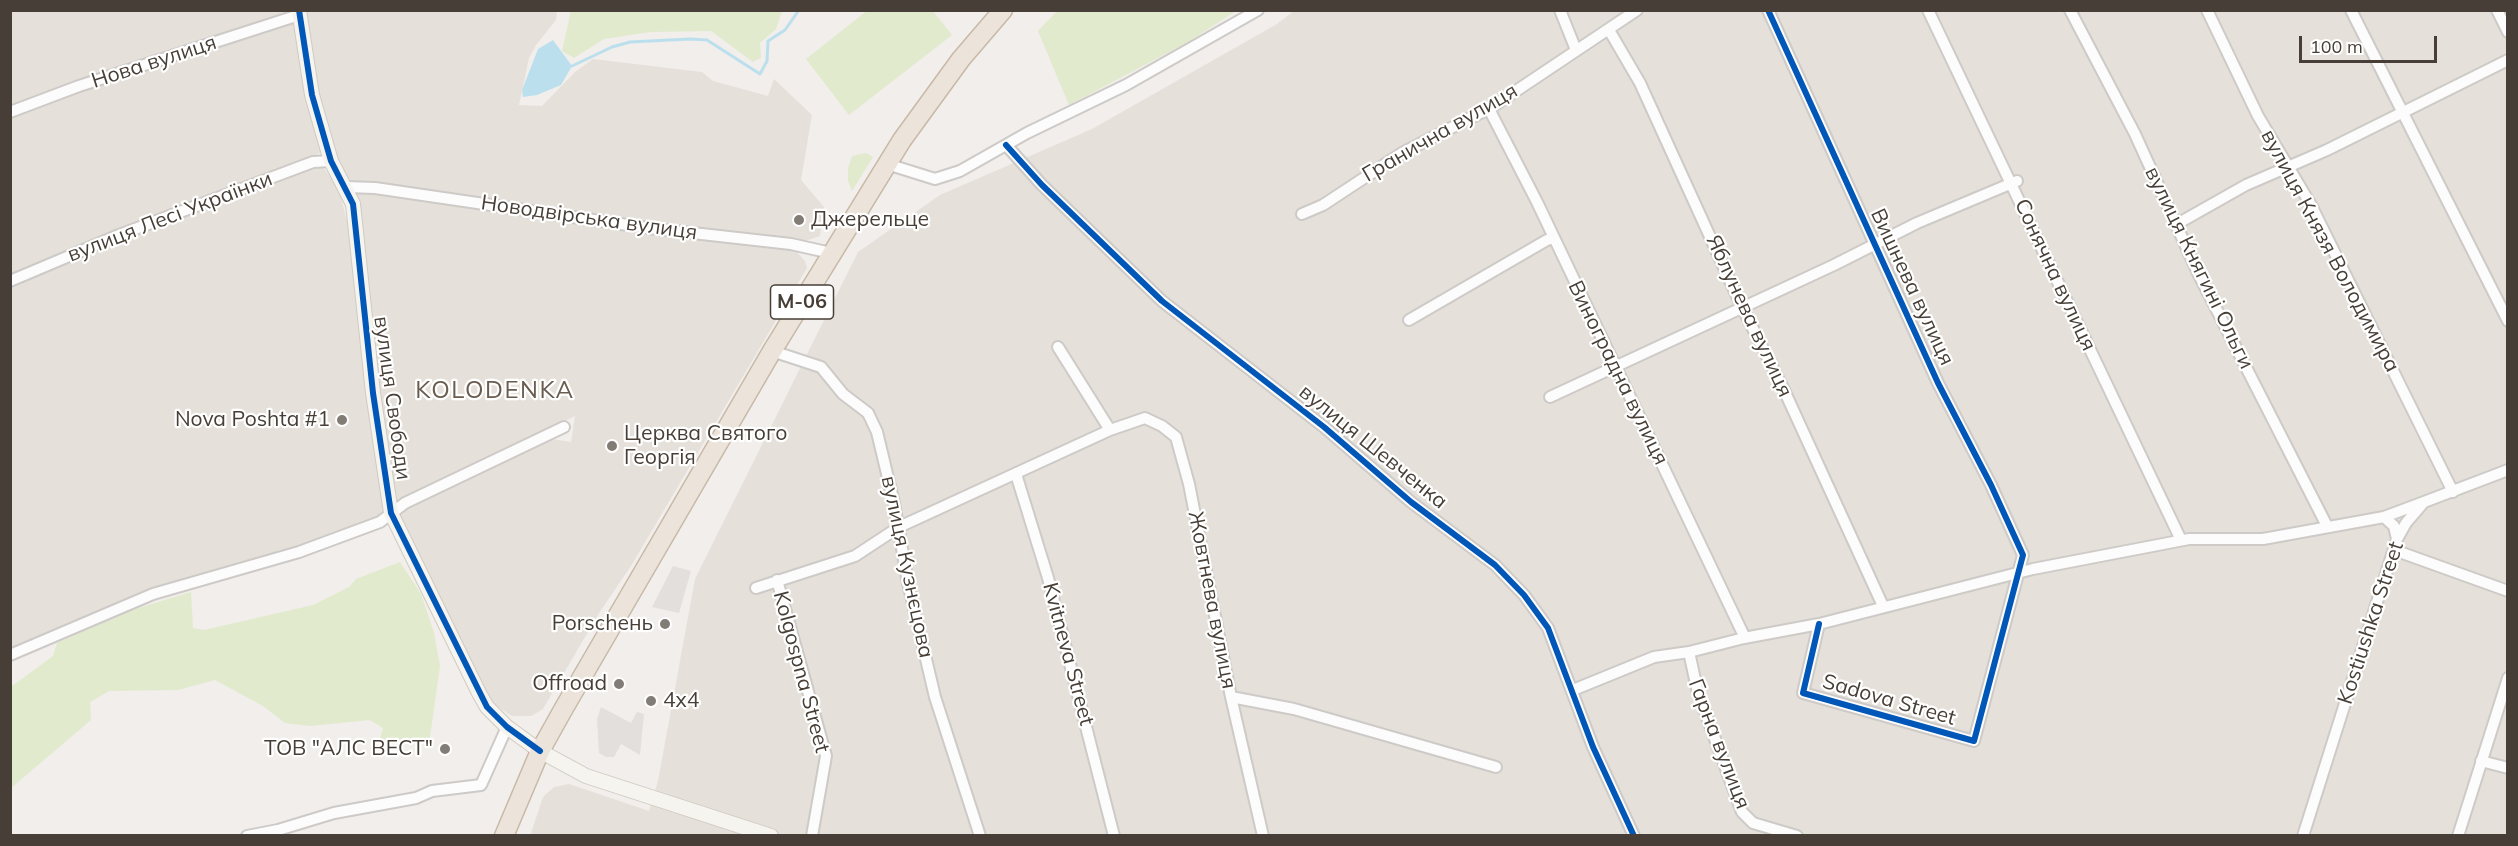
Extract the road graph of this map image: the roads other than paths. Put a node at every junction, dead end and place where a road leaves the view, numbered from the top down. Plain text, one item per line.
1 (1003, 10) edge
2 (1258, 10) edge
3 (1560, 10) edge
4 (1637, 10) edge
5 (1768, 10) edge
6 (1928, 10) edge
7 (2070, 10) edge
8 (2206, 10) edge
9 (2351, 10) edge
10 (2497, 10) edge
11 (299, 13) edge
12 (1609, 30) junction
13 (2508, 32) edge
14 (1576, 50) junction
15 (2508, 60) edge
16 (1489, 109) junction
17 (2401, 111) junction
18 (10, 112) edge
19 (1006, 145) junction
20 (331, 161) junction
21 (886, 164) junction
22 (2289, 168) junction
23 (2014, 182) junction
24 (346, 187) junction
25 (1302, 214) dead end
26 (2177, 224) junction
27 (1554, 238) junction
28 (1875, 246) junction
29 (831, 253) junction
30 (10, 281) edge
31 (1742, 307) junction
32 (1409, 320) dead end
33 (2508, 321) edge
34 (1058, 347) dead end
35 (772, 351) junction
36 (1615, 366) junction
37 (1550, 397) dead end
38 (564, 427) dead end
39 (1110, 430) junction
40 (2508, 470) edge
41 (1016, 474) junction
42 (2453, 492) junction
43 (2424, 502) junction
44 (391, 513) junction
45 (2384, 517) junction
46 (2327, 526) junction
47 (899, 527) junction
48 (2397, 538) junction
49 (2181, 540) junction
50 (2394, 550) junction
51 (2016, 575) junction
52 (777, 580) junction
53 (756, 588) dead end
54 (2508, 591) edge
55 (1883, 606) junction
56 (1819, 624) junction
57 (1744, 638) junction
58 (1689, 652) junction
59 (10, 655) edge
60 (2508, 678) edge
61 (1573, 690) junction
62 (1231, 697) junction
63 (507, 727) junction
64 (540, 751) junction
65 (2481, 761) junction
66 (1496, 767) dead end
67 (2508, 768) edge
68 (1775, 832) edge
69 (1265, 835) edge
70 (247, 836) edge
71 (504, 836) edge
72 (771, 836) edge
73 (812, 836) edge
74 (980, 836) edge
75 (1114, 836) edge
76 (1634, 836) edge
77 (1797, 836) edge
78 (2303, 836) edge
79 (2458, 836) edge

1 - 21 highway, М-06
2 - 19 street
3 - 14 street
4 - 12 street, Гранична вулиця
5 - 28 street, Вишнева вулиця
6 - 23 street, Сонячна вулиця
7 - 26 street, вулиця Княгині Ольги
8 - 22 street, вулиця Князя Володимира
9 - 17 street
10 - 13 street
11 - 18 street, Нова вулиця
11 - 20 main road, вулиця Свободи
12 - 14 street, Гранична вулиця
12 - 31 street, Яблунева вулиця
14 - 16 street, Гранична вулиця
15 - 17 street
16 - 25 street, Гранична вулиця
16 - 27 street, Виноградна вулиця
17 - 22 street
17 - 33 street
19 - 21 street
19 - 61 street, вулиця Шевченка
20 - 24 main road, вулиця Свободи
20 - 30 street, вулиця Лесі Українки
21 - 29 highway, М-06
22 - 26 street
22 - 42 street, вулиця Князя Володимира
23 - 28 street
23 - 49 street, Сонячна вулиця
24 - 29 street, Новодвірська вулиця
24 - 44 main road, вулиця Свободи
26 - 46 street, вулиця Княгині Ольги
27 - 32 street
27 - 36 street, Виноградна вулиця
28 - 31 street
28 - 51 street, Вишнева вулиця
29 - 35 highway, М-06
31 - 36 street
31 - 55 street, Яблунева вулиця
34 - 39 street
35 - 47 street, вулиця Кузнєцова
35 - 64 highway, М-06
36 - 37 street
36 - 57 street, Виноградна вулиця
38 - 44 street
39 - 41 street
39 - 62 street, Жовтнева вулиця
40 - 42 street
41 - 47 street
41 - 75 street, Kvitneva Street
42 - 43 street
43 - 45 street
43 - 48 street, Kostiushka Street
44 - 59 street
44 - 63 main road, вулиця Свободи
45 - 46 street
45 - 48 street
46 - 49 street
47 - 52 street
47 - 74 street, вулиця Кузнєцова
48 - 50 street, Kostiushka Street
49 - 51 street
50 - 54 street
50 - 78 street, Kostiushka Street
51 - 55 street
51 - 56 street, Sadova Street
52 - 53 street
52 - 73 street, Kolgospna Street
55 - 56 street
56 - 57 street
57 - 58 street
58 - 61 street
58 - 68 street, Гарна вулиця
60 - 65 street
61 - 76 street, вулиця Шевченка
62 - 66 street
62 - 69 street, Жовтнева вулиця
63 - 64 main road, вулиця Свободи
63 - 70 street
64 - 71 highway, М-06
64 - 72 main road, вулиця Свободи
65 - 67 street
65 - 79 street
68 - 77 street, Гарна вулиця

